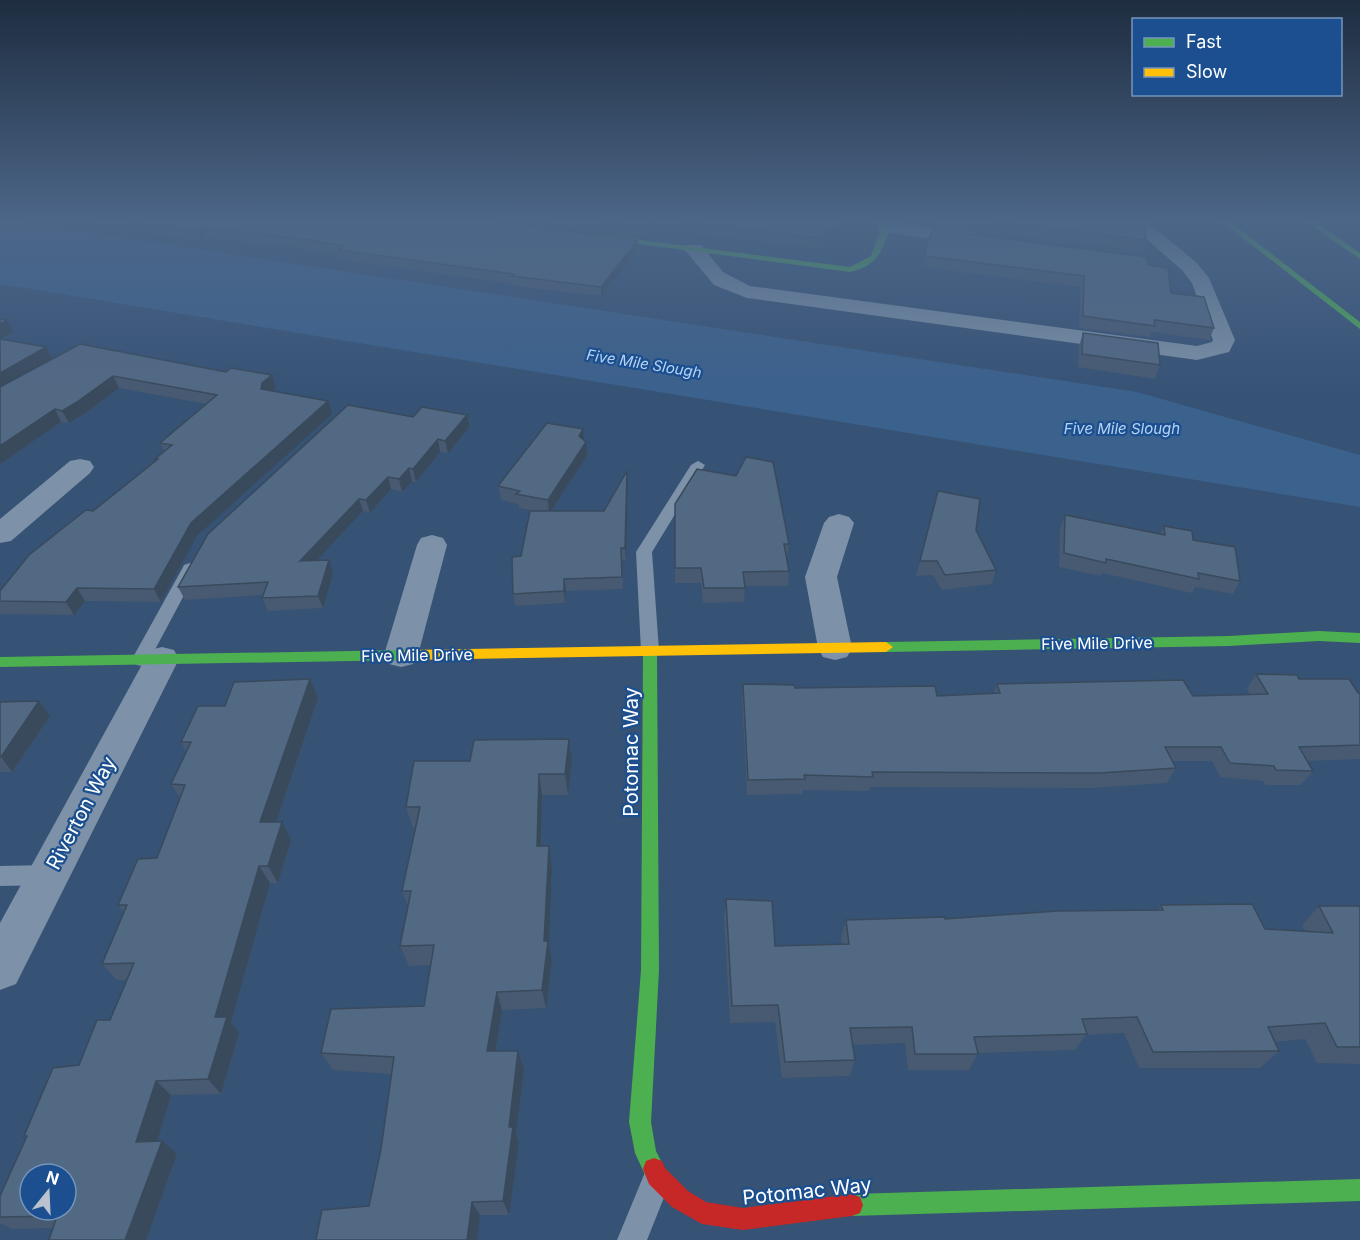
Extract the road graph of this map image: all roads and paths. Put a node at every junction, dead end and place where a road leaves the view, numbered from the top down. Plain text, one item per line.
1 (715, 279) edge
2 (1200, 279) edge
3 (1299, 279) edge
4 (1360, 327) edge
5 (699, 465) dead end
6 (80, 467) dead end
7 (839, 523) dead end
8 (0, 534) edge
9 (432, 545) dead end
10 (200, 552) edge
11 (1360, 638) edge
12 (835, 648) junction
13 (650, 651) junction
14 (401, 655) junction
15 (151, 659) junction
16 (0, 662) edge
17 (49, 875) junction
18 (0, 876) edge
19 (0, 968) edge
20 (657, 1176) junction
21 (1360, 1190) edge
22 (632, 1240) edge

1 - 2 street
3 - 4 main road
5 - 13 lane
6 - 8 street
7 - 12 street
9 - 14 street
10 - 15 lane
11 - 12 main road, Five Mile Drive
12 - 13 main road, Five Mile Drive
13 - 14 main road, Five Mile Drive
13 - 20 main road, Potomac Way
14 - 15 main road, Five Mile Drive
15 - 16 main road, Five Mile Drive
15 - 17 street, Riverton Way
17 - 18 lane
17 - 19 street, Riverton Way
20 - 21 main road, Potomac Way
20 - 22 lane

